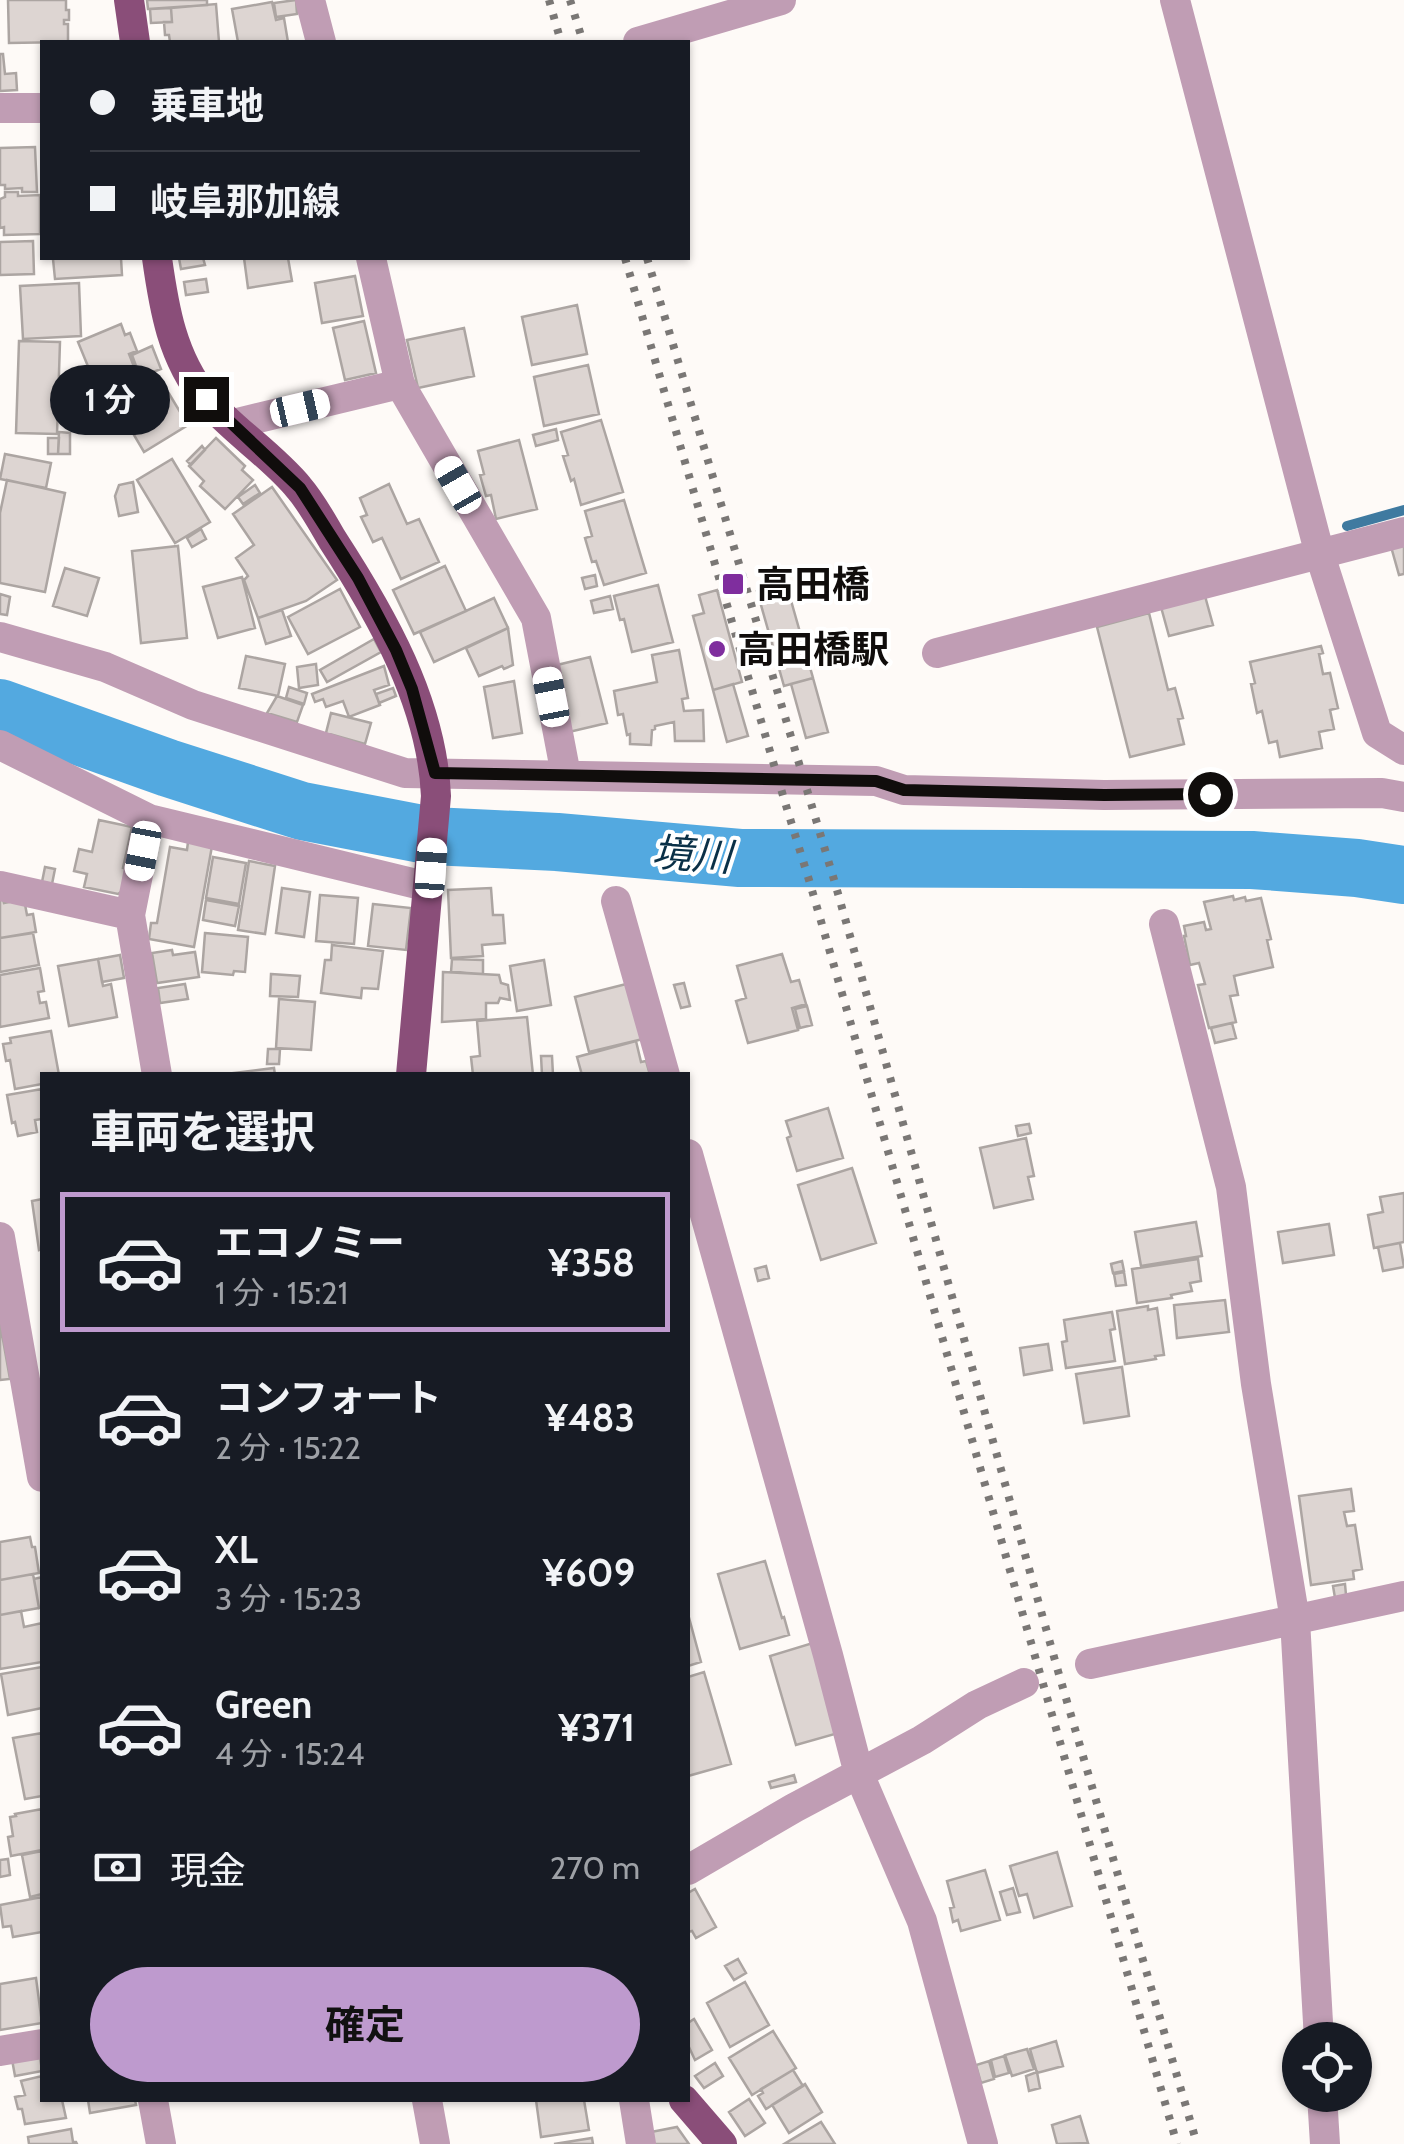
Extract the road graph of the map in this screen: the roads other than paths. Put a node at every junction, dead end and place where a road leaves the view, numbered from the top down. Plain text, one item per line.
1 (129, 0) edge
2 (310, 0) edge
3 (780, 0) edge
4 (1175, 0) edge
5 (135, 40) edge
6 (320, 40) edge
7 (645, 40) edge
8 (0, 108) edge
9 (40, 108) edge
10 (157, 260) edge
11 (372, 260) edge
12 (400, 384) junction
13 (233, 424) junction
14 (1404, 532) edge
15 (1320, 555) junction
16 (0, 637) edge
17 (937, 653) dead end
18 (0, 745) edge
19 (1404, 750) edge
20 (566, 775) junction
21 (435, 784) junction
22 (1404, 797) edge
23 (149, 820) junction
24 (430, 878) junction
25 (0, 886) edge
26 (616, 902) dead end
27 (130, 915) junction
28 (1164, 924) dead end
29 (156, 1072) edge
30 (411, 1072) edge
31 (664, 1072) edge
32 (690, 1161) edge
33 (0, 1237) edge
34 (23, 1393) edge
35 (40, 1468) edge
36 (1404, 1596) edge
37 (1294, 1620) junction
38 (1090, 1664) dead end
39 (1024, 1683) dead end
40 (859, 1774) junction
41 (690, 1869) edge
42 (1318, 2022) edge
43 (40, 2044) edge
44 (0, 2050) edge
45 (153, 2102) edge
46 (428, 2102) edge
47 (634, 2102) edge
48 (686, 2102) edge
49 (1323, 2112) edge
50 (161, 2144) edge
51 (435, 2144) edge
52 (641, 2144) edge
53 (722, 2144) edge
54 (983, 2144) edge
55 (1325, 2144) edge

1 - 5 main road
2 - 6 street
3 - 7 street
4 - 15 street
8 - 9 street
10 - 13 main road
11 - 12 street
12 - 13 street
12 - 20 street
13 - 21 main road
14 - 15 street
15 - 17 street
15 - 19 street
16 - 21 street
18 - 23 street
20 - 21 street
20 - 22 street
21 - 24 main road
23 - 24 street
23 - 27 street
24 - 30 main road
25 - 27 street
26 - 31 street
27 - 29 street
28 - 37 street
32 - 40 street
33 - 34 street
34 - 35 street
36 - 37 street
37 - 38 street
37 - 42 street
39 - 40 street
40 - 41 street
40 - 54 street
43 - 44 street
45 - 50 street
46 - 51 street
47 - 52 street
48 - 53 main road
49 - 55 street

